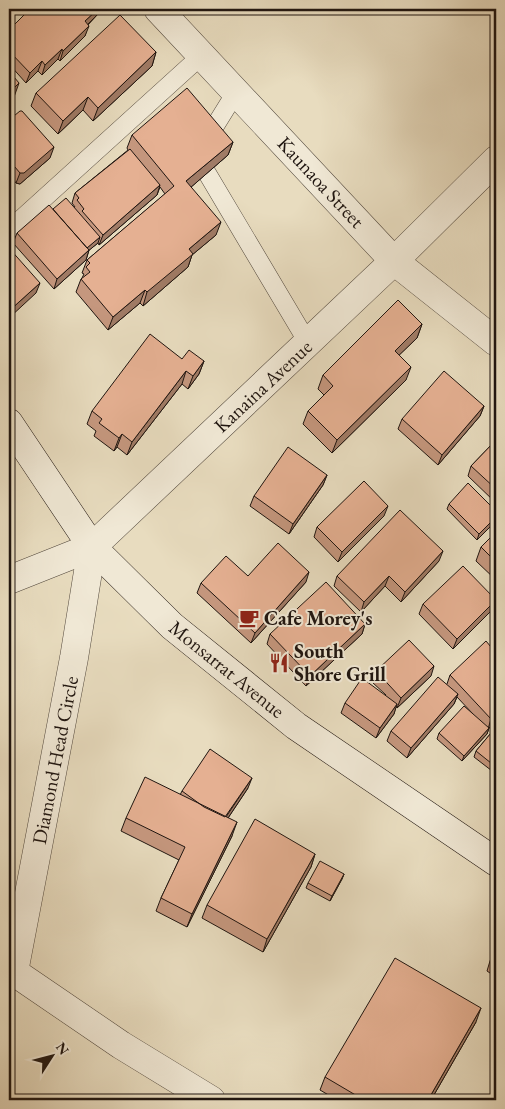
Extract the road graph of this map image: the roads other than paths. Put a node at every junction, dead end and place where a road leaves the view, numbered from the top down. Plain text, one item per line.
1 (158, 9) edge
2 (202, 55) junction
3 (236, 92) junction
4 (210, 134) edge
5 (496, 160) edge
6 (207, 173) edge
7 (9, 230) edge
8 (394, 261) junction
9 (496, 342) edge
10 (308, 343) junction
11 (9, 422) edge
12 (17, 451) edge
13 (92, 548) junction
14 (9, 580) edge
15 (496, 862) edge
16 (11, 973) edge
17 (211, 1100) edge

1 - 2 street, Kaunaoa Street
2 - 3 street, Kaunaoa Street
2 - 7 lane
3 - 4 lane
3 - 8 street, Kaunaoa Street
5 - 8 street, Kanaina Avenue
6 - 10 lane
8 - 9 street, Kaunaoa Street
8 - 10 street, Kanaina Avenue
10 - 13 street, Kanaina Avenue
11 - 12 street, Monsarrat Avenue
12 - 13 street, Monsarrat Avenue
13 - 14 street, Kanaina Avenue
13 - 15 street, Monsarrat Avenue
13 - 16 street, Diamond Head Circle
16 - 17 street, Diamond Head Circle

